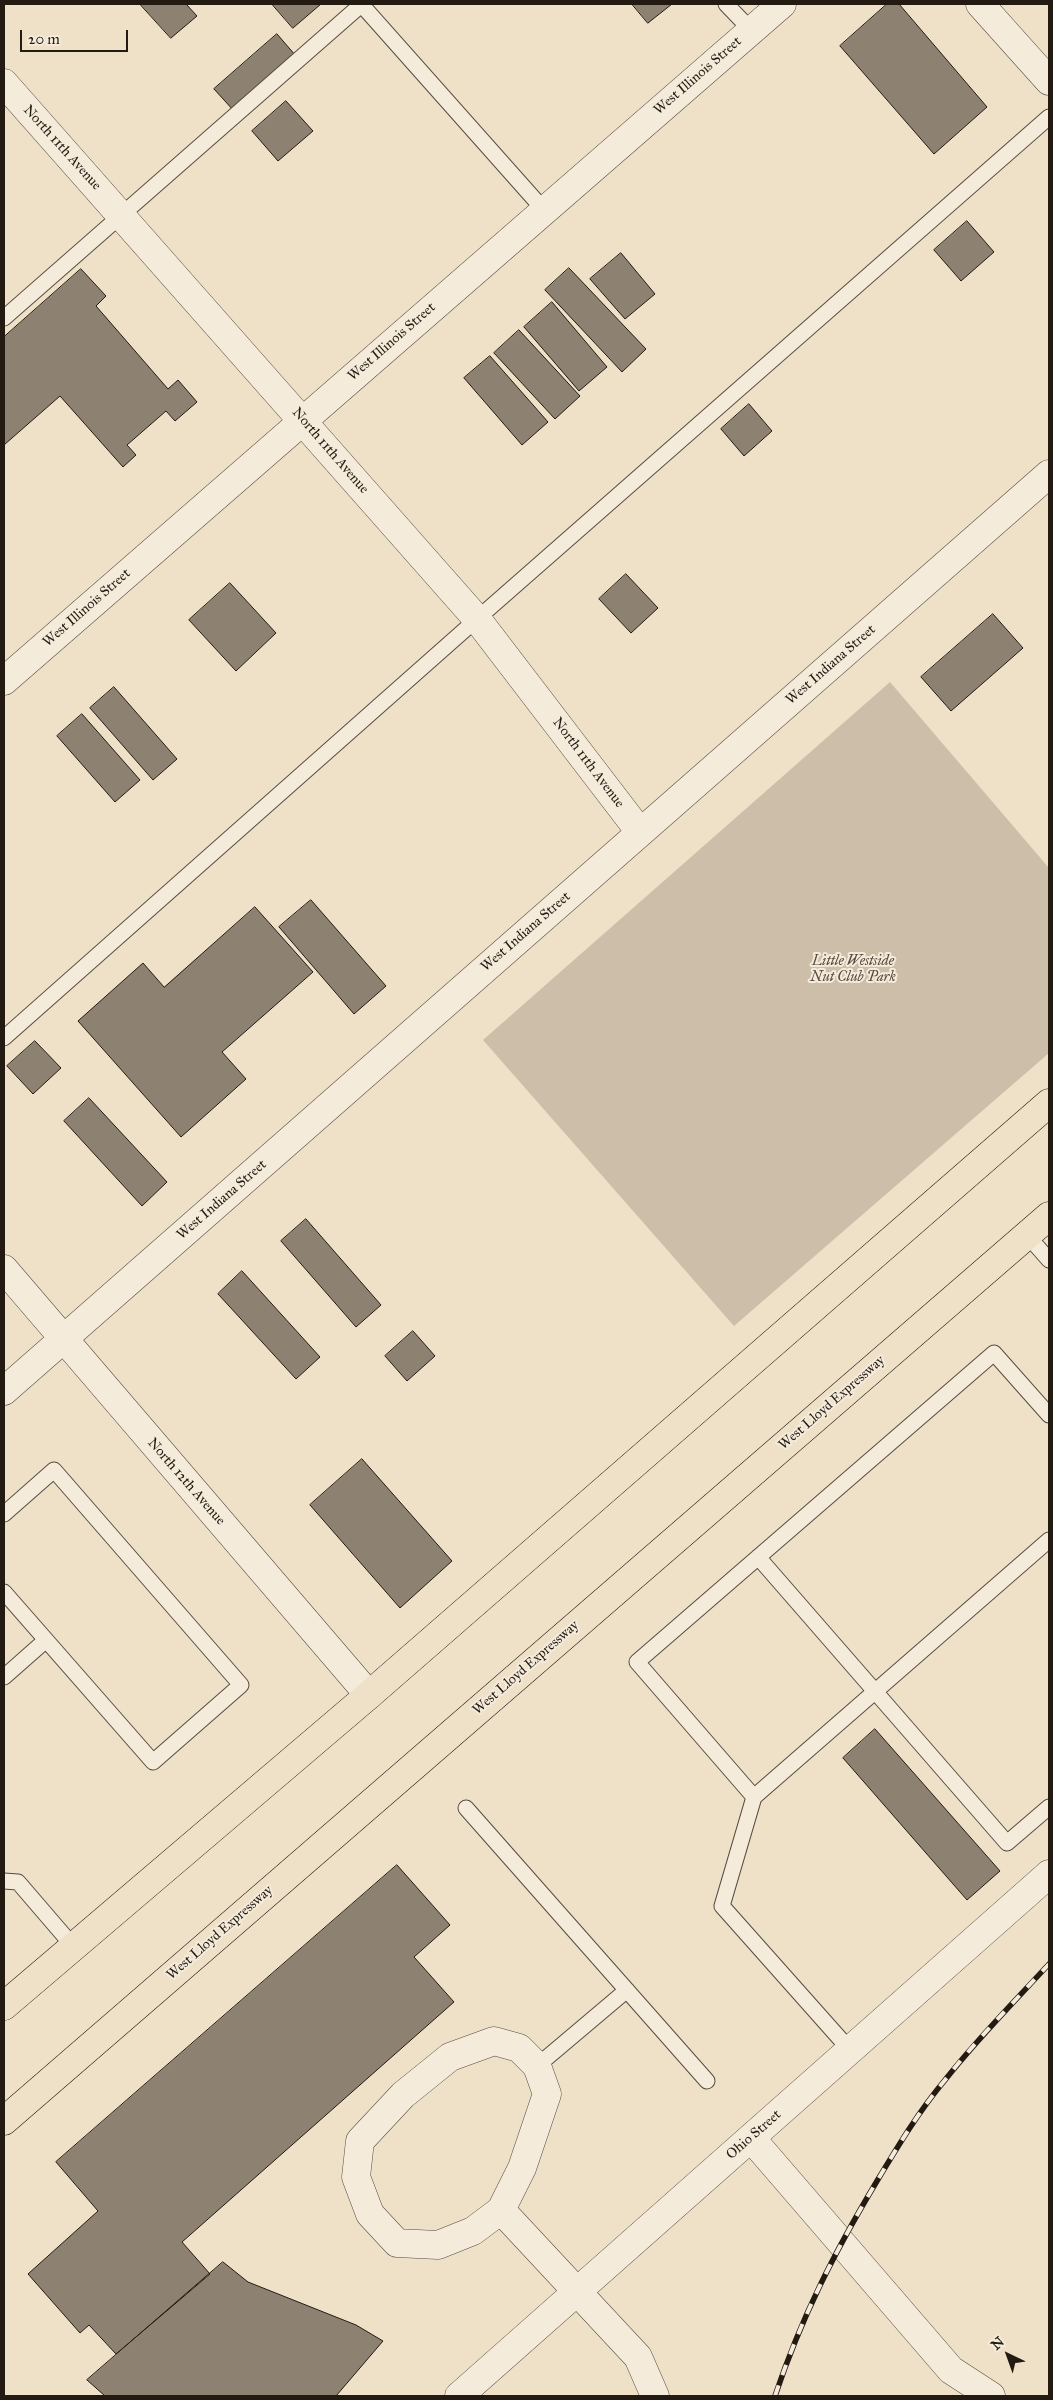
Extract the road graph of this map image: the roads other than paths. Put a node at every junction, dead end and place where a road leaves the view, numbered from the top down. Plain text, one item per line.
1 (361, 4) edge
2 (726, 4) edge
3 (782, 4) edge
4 (980, 4) edge
5 (751, 30) junction
6 (1049, 81) edge
7 (4, 83) edge
8 (1049, 117) edge
9 (544, 210) junction
10 (122, 215) junction
11 (4, 318) edge
12 (302, 420) junction
13 (1048, 478) edge
14 (477, 618) junction
15 (4, 681) edge
16 (640, 832) junction
17 (4, 1038) edge
18 (1049, 1103) edge
19 (1049, 1216) edge
20 (1027, 1235) junction
21 (1049, 1260) edge
22 (4, 1269) edge
23 (64, 1338) junction
24 (4, 1391) edge
25 (1049, 1416) edge
26 (4, 1514) edge
27 (1049, 1540) edge
28 (758, 1557) junction
29 (4, 1592) edge
30 (46, 1640) junction
31 (4, 1677) edge
32 (875, 1692) junction
33 (368, 1695) junction
34 (754, 1797) junction
35 (1049, 1806) edge
36 (466, 1808) dead end
37 (1049, 1874) edge
38 (4, 1881) edge
39 (73, 1946) junction
40 (627, 1990) junction
41 (4, 2006) edge
42 (850, 2050) junction
43 (537, 2066) junction
44 (707, 2081) dead end
45 (4, 2121) edge
46 (751, 2138) junction
47 (501, 2210) junction
48 (577, 2291) junction
49 (459, 2396) edge
50 (655, 2396) edge
51 (991, 2396) edge

1 - 9 lane
1 - 10 lane
2 - 5 lane
3 - 5 street, West Illinois Street
4 - 6 street
5 - 9 street, West Illinois Street
7 - 10 street, North 11th Avenue
8 - 14 lane
9 - 12 street, West Illinois Street
10 - 11 lane
10 - 12 street, North 11th Avenue
12 - 14 street, North 11th Avenue
12 - 15 street, West Illinois Street
13 - 16 street, West Indiana Street
14 - 16 street, North 11th Avenue
14 - 17 lane
16 - 23 street, West Indiana Street
18 - 33 highway
19 - 20 highway, West Lloyd Expressway
20 - 21 lane
20 - 45 highway, West Lloyd Expressway
22 - 23 street, North 12th Avenue
23 - 24 street, West Indiana Street
23 - 33 street, North 12th Avenue
25 - 28 lane
26 - 30 lane
27 - 32 lane
28 - 32 lane
28 - 34 lane
29 - 30 lane
30 - 31 lane
32 - 34 lane
32 - 35 lane
33 - 39 highway
34 - 42 lane
36 - 40 lane
37 - 42 street, Ohio Street
38 - 39 lane
39 - 41 highway
40 - 43 lane
40 - 44 lane
42 - 46 street, Ohio Street
43 - 47 street
43 - 47 street
46 - 48 street, Ohio Street
46 - 51 street
47 - 48 street
48 - 49 street, Ohio Street
48 - 50 street

